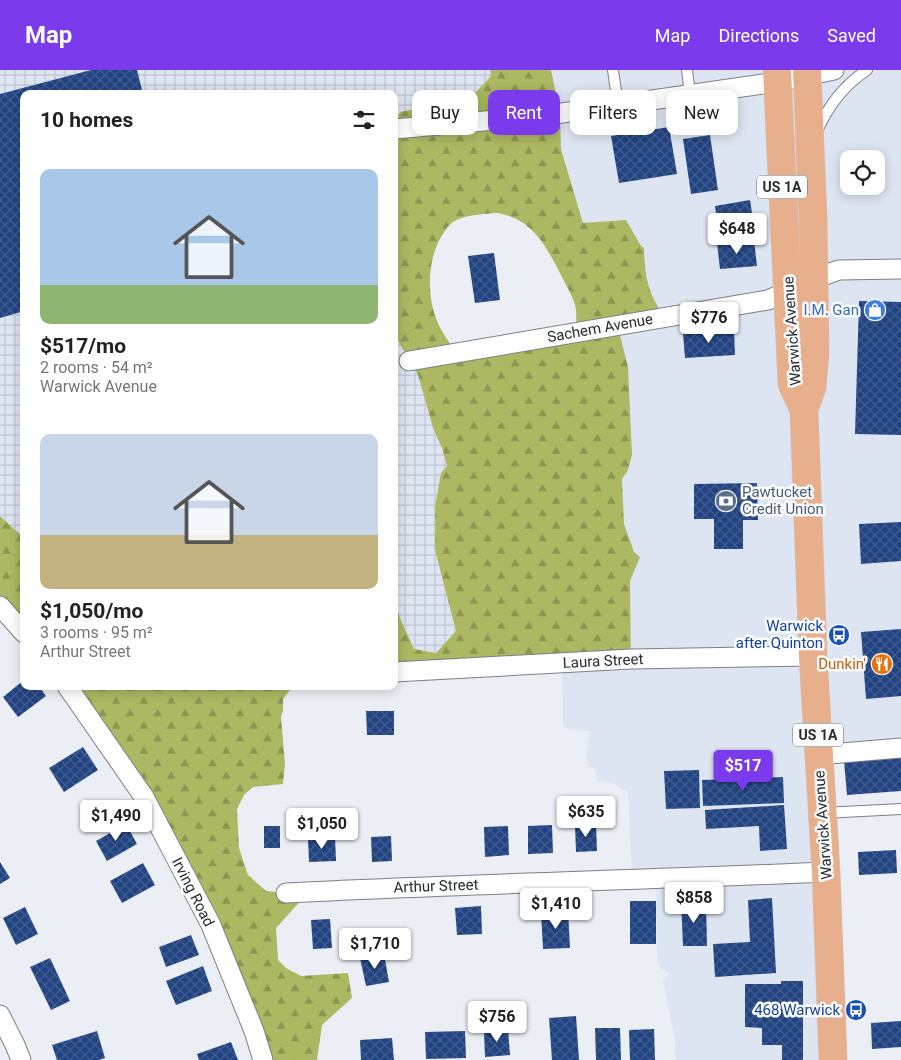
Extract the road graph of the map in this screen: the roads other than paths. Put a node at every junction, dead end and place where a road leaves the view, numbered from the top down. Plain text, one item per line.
1 (613, 70) edge
2 (687, 70) edge
3 (834, 70) edge
4 (867, 70) edge
5 (807, 73) edge
6 (777, 76) edge
7 (616, 90) edge
8 (690, 90) edge
9 (709, 90) edge
10 (570, 112) edge
11 (398, 129) edge
12 (810, 146) junction
13 (901, 269) edge
14 (813, 279) junction
15 (789, 291) junction
16 (409, 361) dead end
17 (804, 410) junction
18 (0, 606) edge
19 (20, 628) edge
20 (813, 656) junction
21 (398, 672) edge
22 (70, 690) edge
23 (901, 748) edge
24 (818, 755) junction
25 (901, 809) edge
26 (822, 813) junction
27 (826, 872) junction
28 (286, 893) dead end
29 (0, 1015) edge
30 (21, 1060) edge
31 (263, 1060) edge
32 (833, 1060) edge

1 - 7 lane
2 - 8 lane
3 - 5 street
4 - 12 lane
5 - 6 street
5 - 12 main road, Warwick Avenue / US 1A
6 - 9 street
6 - 15 main road, Warwick Avenue / US 1A
10 - 11 street
12 - 14 main road, Warwick Avenue / US 1A
13 - 14 street
14 - 17 main road, Warwick Avenue / US 1A
15 - 16 street, Sachem Avenue
15 - 17 main road, Warwick Avenue / US 1A
17 - 20 main road, Warwick Avenue / US 1A
18 - 19 street
20 - 21 street, Laura Street
20 - 24 main road, Warwick Avenue / US 1A
22 - 31 street, Irving Road
23 - 24 street
24 - 26 main road, Warwick Avenue / US 1A
25 - 26 lane
26 - 27 main road, Warwick Avenue / US 1A
27 - 28 street, Arthur Street
27 - 32 main road, Warwick Avenue / US 1A
29 - 30 street

